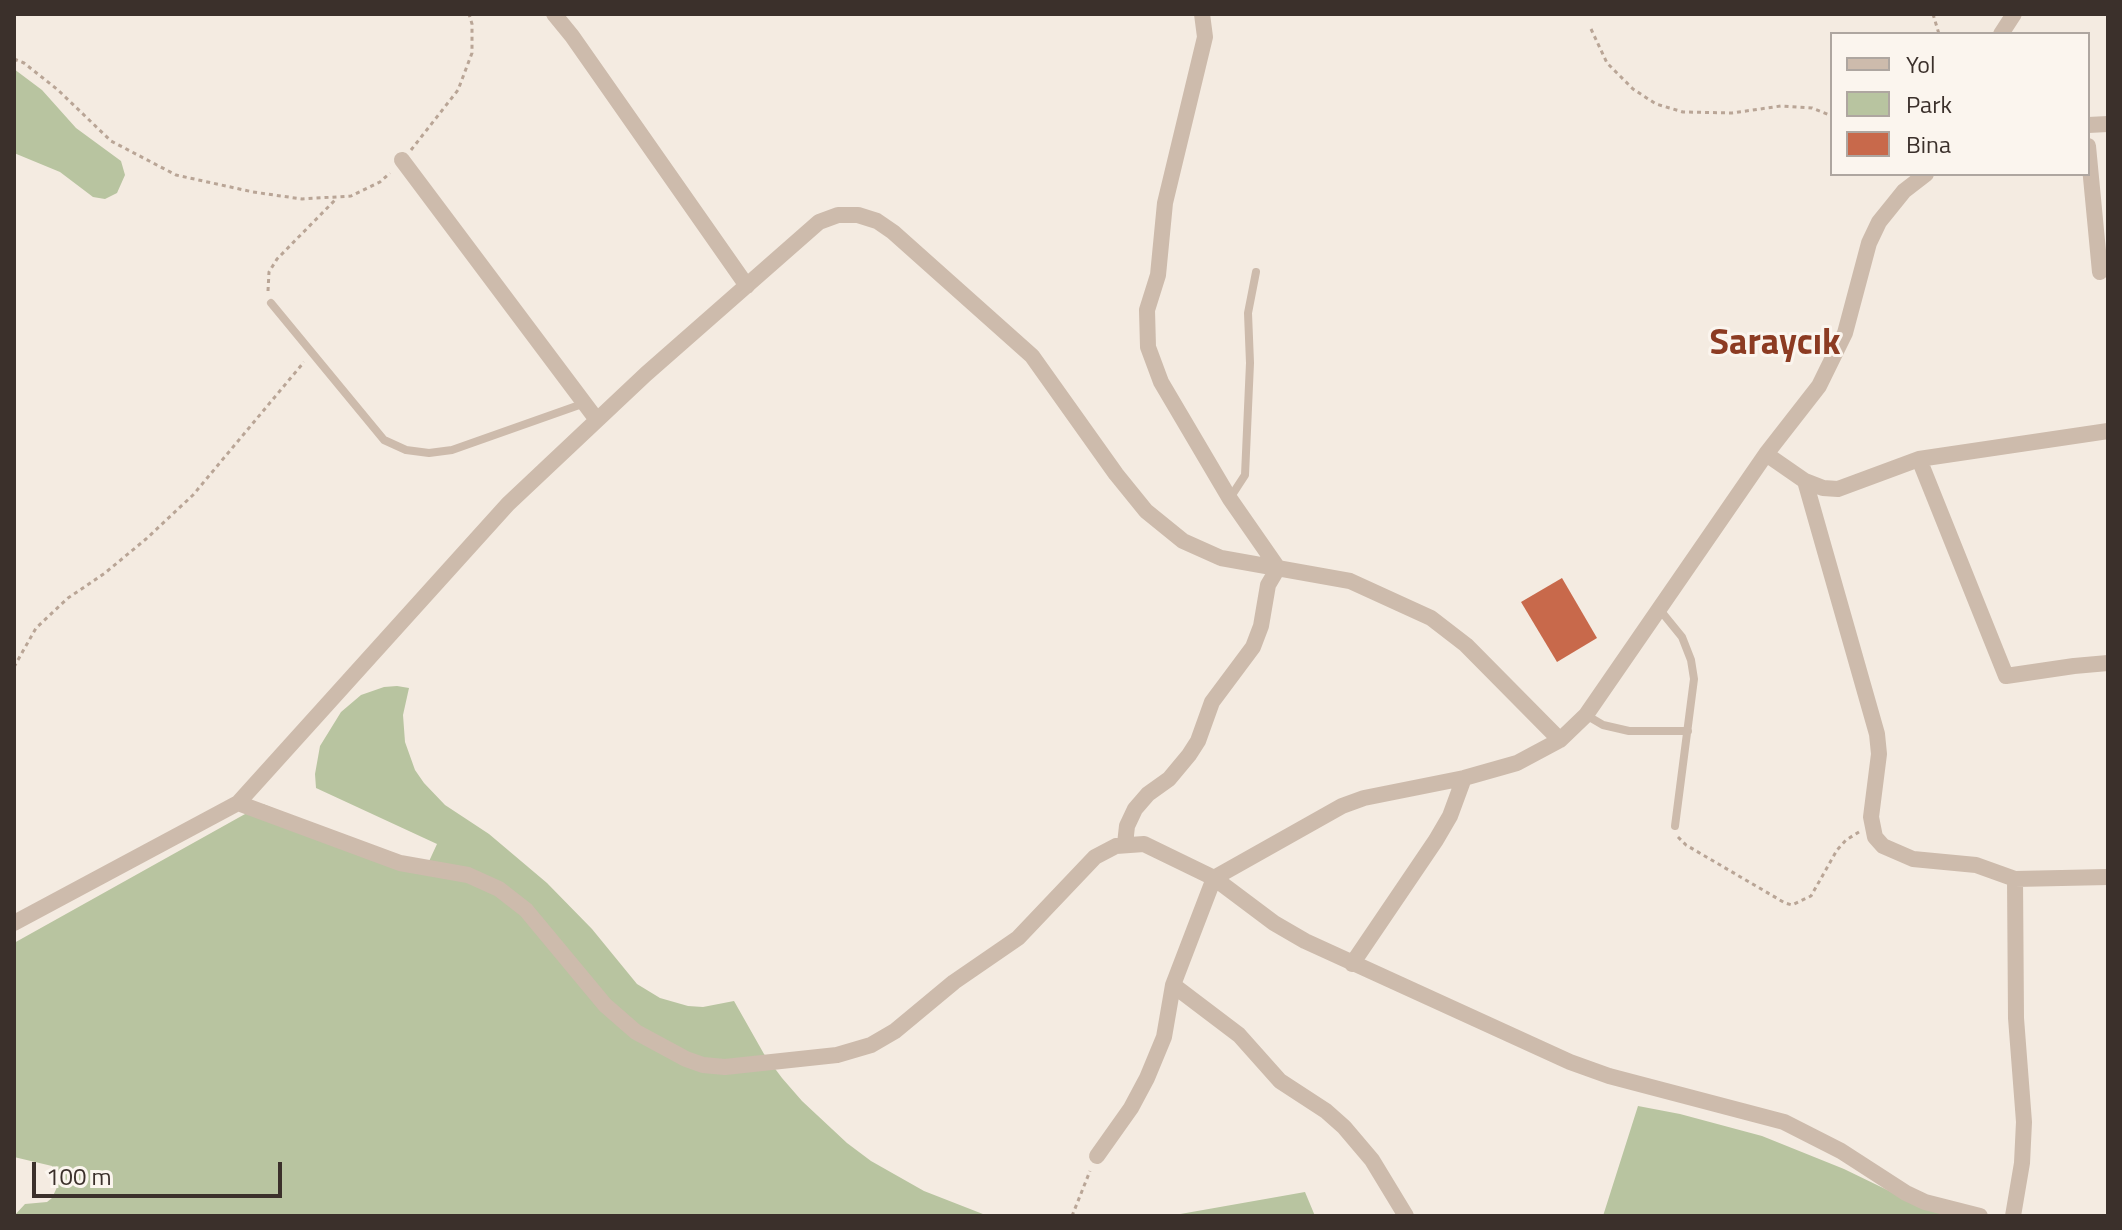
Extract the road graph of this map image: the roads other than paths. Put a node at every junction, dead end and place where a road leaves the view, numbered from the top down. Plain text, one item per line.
1 (554, 14) edge
2 (1202, 14) edge
3 (2014, 14) edge
4 (2002, 32) edge
5 (402, 160) road end
6 (2090, 167) edge
7 (1924, 176) edge
8 (1256, 272) dead end
9 (2100, 272) dead end
10 (747, 286) junction
11 (271, 303) road end
12 (585, 403) junction
13 (597, 420) junction
14 (2108, 431) edge
15 (1766, 454) junction
16 (1919, 459) junction
17 (1805, 481) junction
18 (1230, 499) junction
19 (1278, 568) junction
20 (1660, 610) junction
21 (2108, 663) edge
22 (1586, 715) junction
23 (1688, 731) junction
24 (1560, 740) junction
25 (1464, 778) junction
26 (238, 803) junction
27 (1675, 826) road end
28 (1125, 844) junction
29 (2108, 877) edge
30 (1214, 878) junction
31 (2015, 879) junction
32 (14, 923) edge
33 (1352, 964) junction
34 (1173, 985) junction
35 (1097, 1156) road end
36 (1406, 1216) edge
37 (1980, 1216) edge
38 (2013, 1216) edge

1 - 10 street
2 - 18 street
3 - 4 street
5 - 12 street
6 - 9 street
7 - 15 street
8 - 18 lane
10 - 13 street
10 - 19 street
11 - 12 lane
12 - 13 street
13 - 26 street
14 - 16 street
15 - 17 street
15 - 20 street
16 - 17 street
16 - 21 street
17 - 31 street
18 - 19 street
19 - 24 street
19 - 28 street
20 - 22 street
20 - 23 lane
22 - 23 lane
22 - 24 street
23 - 27 lane
24 - 25 street
25 - 30 street
25 - 33 street
26 - 28 street
26 - 32 street
28 - 30 street
29 - 31 street
30 - 33 street
30 - 34 street
31 - 38 street
33 - 37 street
34 - 35 street
34 - 36 street

